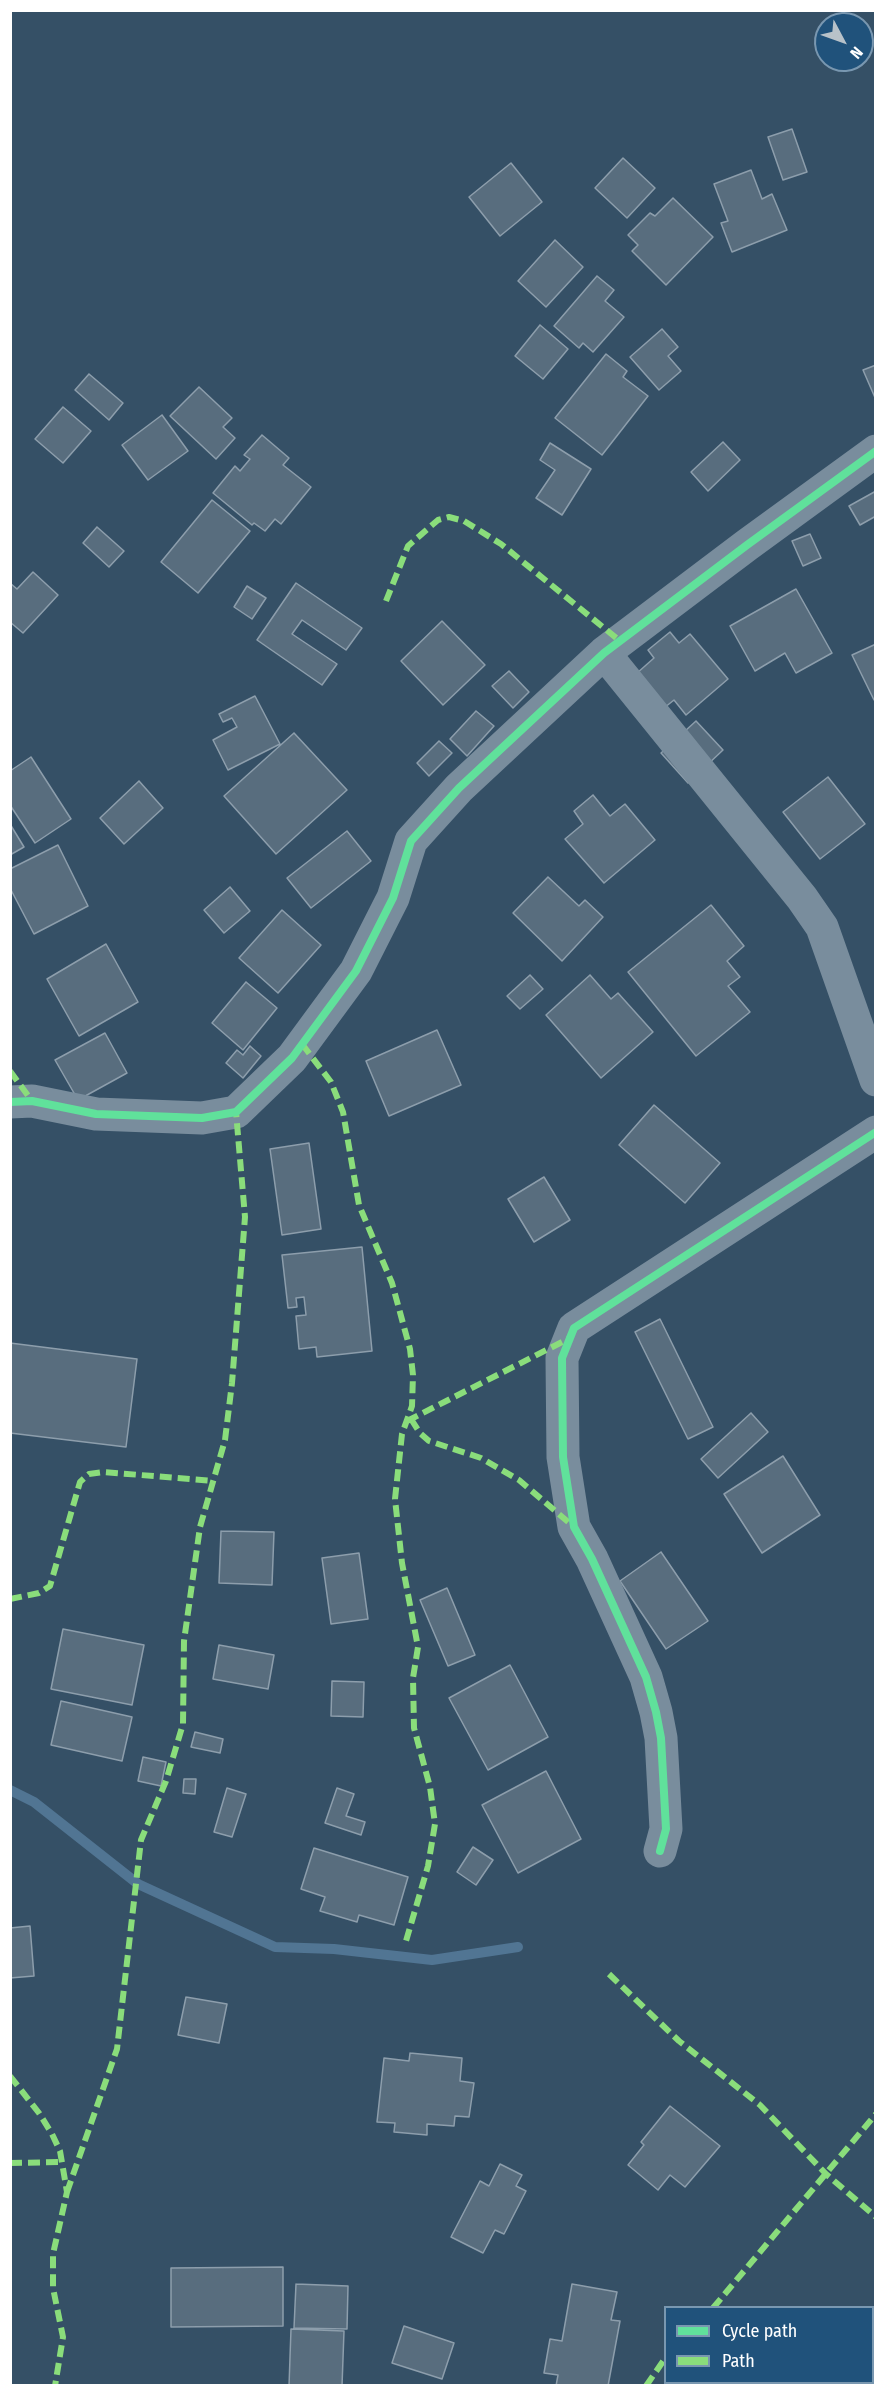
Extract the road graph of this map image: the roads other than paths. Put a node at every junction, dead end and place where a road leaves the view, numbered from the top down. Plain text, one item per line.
1 (876, 451) edge
2 (604, 653) junction
3 (876, 1080) edge
4 (10, 1102) edge
5 (876, 1132) edge
6 (660, 1851) dead end

1 - 2 street
2 - 3 street
2 - 4 street
5 - 6 street

